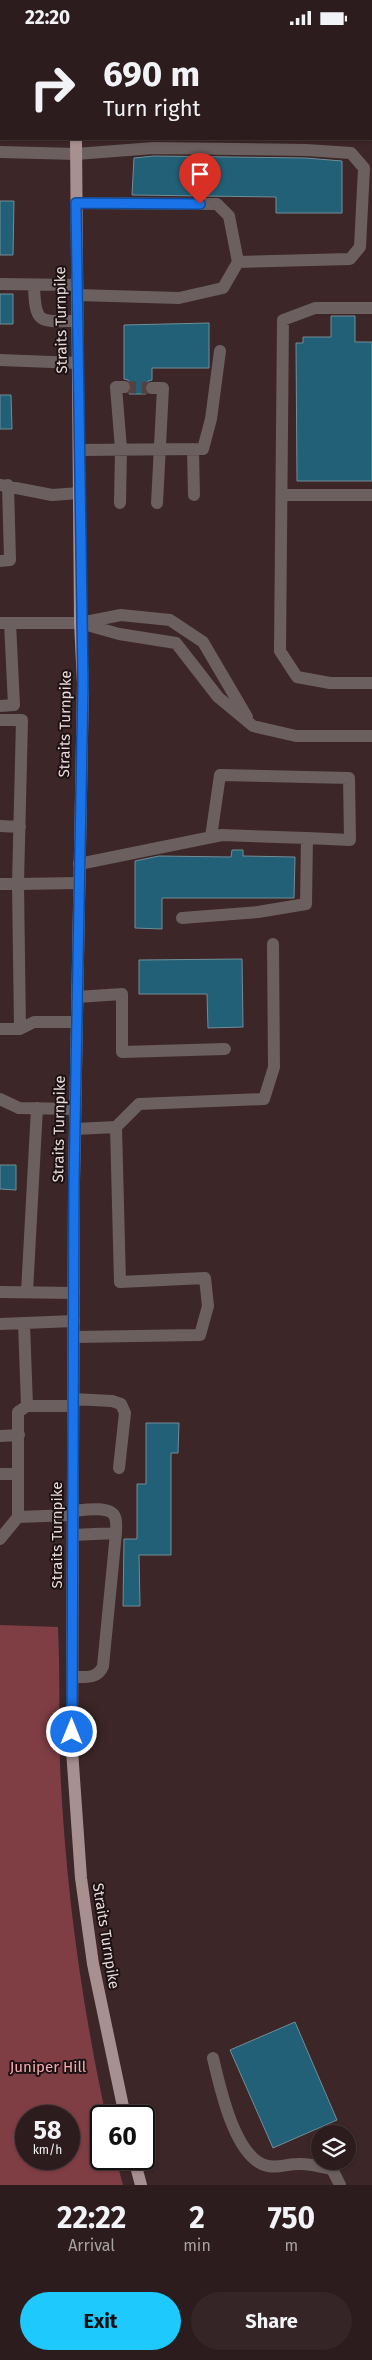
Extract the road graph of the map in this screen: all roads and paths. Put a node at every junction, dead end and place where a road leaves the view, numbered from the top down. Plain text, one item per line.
1 (76, 140) edge
2 (0, 152) edge
3 (76, 154) junction
4 (76, 203) junction
5 (238, 263) junction
6 (0, 285) edge
7 (34, 285) junction
8 (77, 290) junction
9 (372, 308) edge
10 (77, 321) junction
11 (220, 351) dead end
12 (0, 360) edge
13 (78, 363) junction
14 (124, 387) dead end
15 (157, 388) dead end
16 (121, 449) junction
17 (159, 449) junction
18 (193, 449) junction
19 (79, 450) junction
20 (4, 485) edge
21 (79, 493) junction
22 (194, 495) dead end
23 (282, 495) junction
24 (372, 495) edge
25 (120, 503) dead end
26 (157, 503) dead end
27 (4, 518) edge
28 (0, 561) edge
29 (5, 623) edge
30 (80, 623) junction
31 (5, 655) edge
32 (372, 683) edge
33 (0, 706) edge
34 (0, 720) edge
35 (252, 726) junction
36 (372, 736) edge
37 (0, 826) edge
38 (20, 827) junction
39 (211, 837) junction
40 (307, 838) junction
41 (78, 864) junction
42 (78, 883) junction
43 (0, 884) edge
44 (18, 884) junction
45 (182, 918) dead end
46 (273, 944) dead end
47 (77, 997) junction
48 (76, 1022) junction
49 (0, 1029) edge
50 (20, 1029) junction
51 (225, 1049) dead end
52 (0, 1099) edge
53 (37, 1108) junction
54 (75, 1109) junction
55 (116, 1127) junction
56 (75, 1129) junction
57 (0, 1292) edge
58 (27, 1292) junction
59 (74, 1293) junction
60 (74, 1321) junction
61 (24, 1323) junction
62 (0, 1324) edge
63 (74, 1337) junction
64 (73, 1403) junction
65 (27, 1406) junction
66 (18, 1435) junction
67 (0, 1436) edge
68 (119, 1468) dead end
69 (0, 1474) edge
70 (18, 1474) junction
71 (73, 1513) junction
72 (18, 1517) junction
73 (116, 1533) junction
74 (73, 1535) junction
75 (0, 1539) edge
76 (73, 1677) junction
77 (212, 2059) dead end
78 (123, 2105) edge
79 (137, 2170) edge
80 (141, 2185) edge
81 (340, 2185) edge

1 - 3 main road, Straits Turnpike
2 - 3 street
3 - 4 main road, Straits Turnpike
3 - 5 street
4 - 5 street
4 - 8 main road, Straits Turnpike
5 - 8 street
6 - 7 street
7 - 8 street
7 - 10 street
8 - 10 main road, Straits Turnpike
9 - 23 street
10 - 13 main road, Straits Turnpike
11 - 18 street
12 - 13 street
13 - 19 main road, Straits Turnpike
14 - 16 street
15 - 17 street
16 - 17 street
16 - 19 street
16 - 25 street
17 - 18 street
17 - 26 street
18 - 22 street
19 - 21 main road, Straits Turnpike
20 - 21 street
20 - 27 street
21 - 30 main road, Straits Turnpike
23 - 24 street
23 - 32 street
27 - 28 street
29 - 30 street
29 - 31 street
30 - 35 street
30 - 35 street
30 - 41 main road, Straits Turnpike
31 - 33 street
34 - 38 street
35 - 36 street
37 - 38 street
38 - 44 street
39 - 40 street
39 - 40 street
39 - 41 street
40 - 45 street
41 - 42 main road, Straits Turnpike
42 - 44 street
42 - 47 main road, Straits Turnpike
43 - 44 street
44 - 50 street
46 - 55 street
47 - 48 main road, Straits Turnpike
47 - 51 street
48 - 50 street
48 - 54 main road, Straits Turnpike
49 - 50 street
52 - 53 street
53 - 54 street
53 - 58 street
54 - 56 main road, Straits Turnpike
55 - 56 street
55 - 63 street
56 - 59 main road, Straits Turnpike
57 - 58 street
58 - 59 street
59 - 60 main road, Straits Turnpike
60 - 61 street
60 - 63 main road, Straits Turnpike
61 - 62 street
61 - 65 street
63 - 64 main road, Straits Turnpike
64 - 65 street
64 - 68 street
64 - 71 main road, Straits Turnpike
65 - 66 street
66 - 67 street
66 - 70 street
69 - 70 street
70 - 72 street
71 - 72 street
71 - 73 street
71 - 74 main road, Straits Turnpike
72 - 75 street
73 - 74 street
73 - 76 street
74 - 76 main road, Straits Turnpike
76 - 78 main road, Straits Turnpike
77 - 81 street
79 - 80 main road

